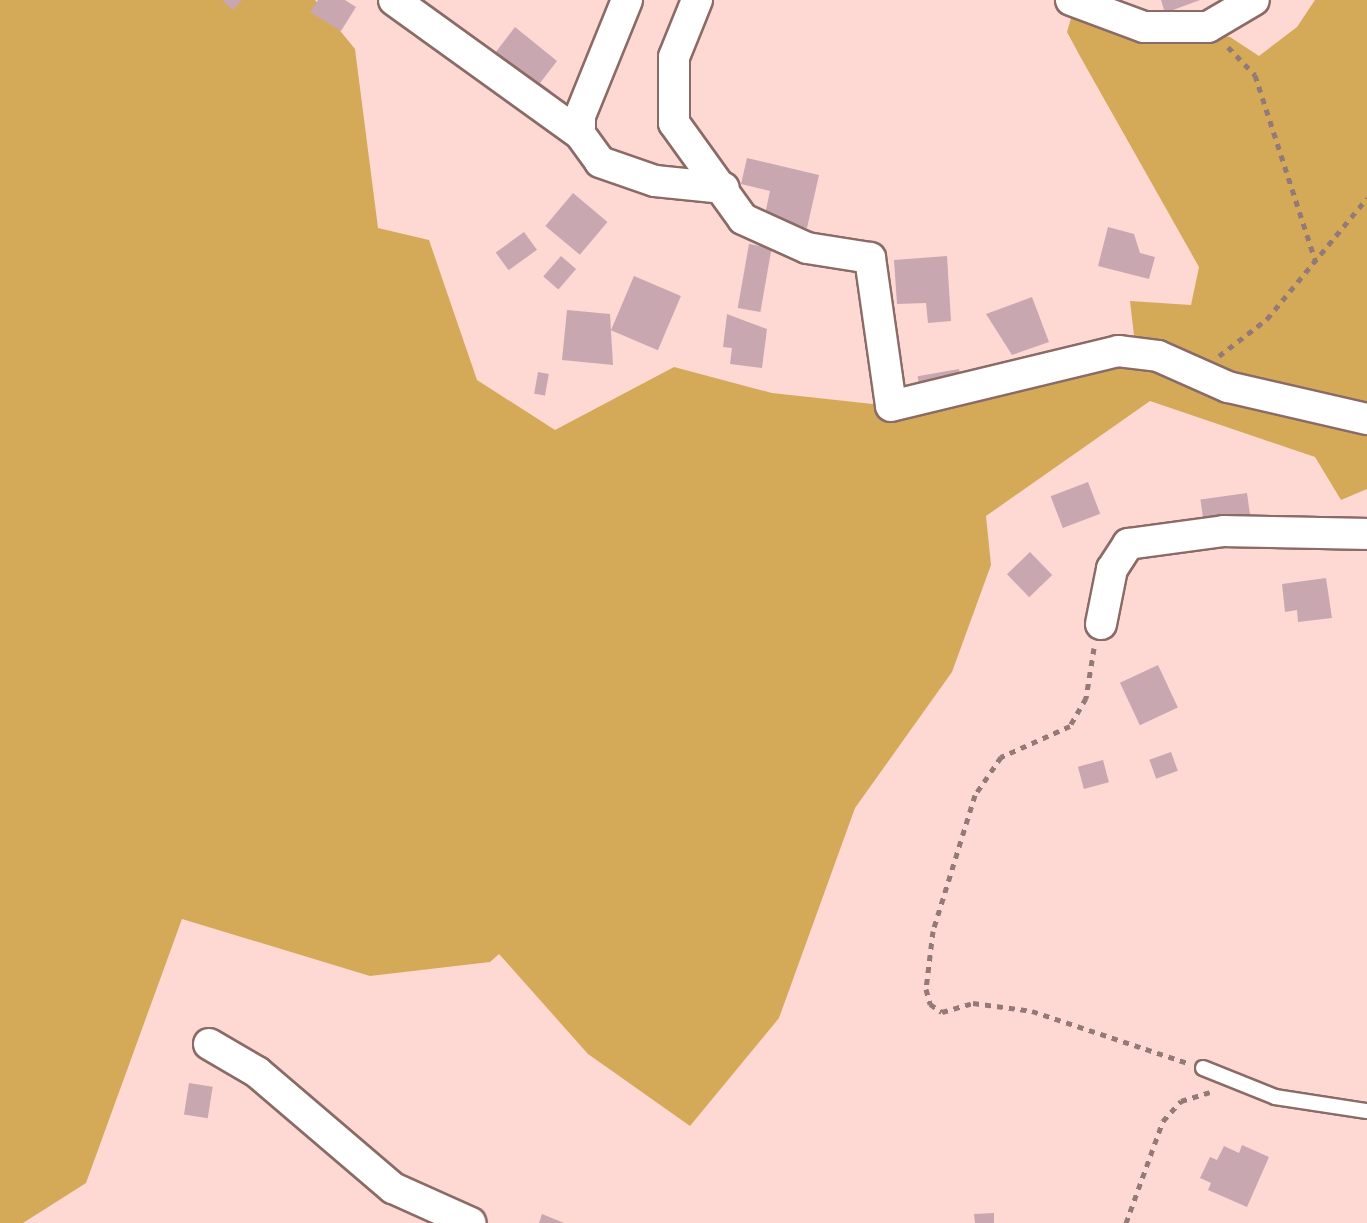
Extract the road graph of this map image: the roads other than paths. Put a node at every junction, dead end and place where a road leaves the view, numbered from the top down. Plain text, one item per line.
1 (394, 0) edge
2 (627, 0) edge
3 (697, 0) edge
4 (1071, 0) edge
5 (1254, 0) edge
6 (580, 134) junction
7 (724, 188) junction
8 (1367, 419) edge
9 (1367, 534) edge
10 (1101, 624) road end
11 (209, 1044) dead end
12 (1203, 1068) road end
13 (1367, 1111) edge
14 (471, 1223) edge

1 - 6 street
2 - 6 street
3 - 7 street
4 - 5 street
6 - 7 street
7 - 8 street
9 - 10 street
11 - 14 street
12 - 13 lane

